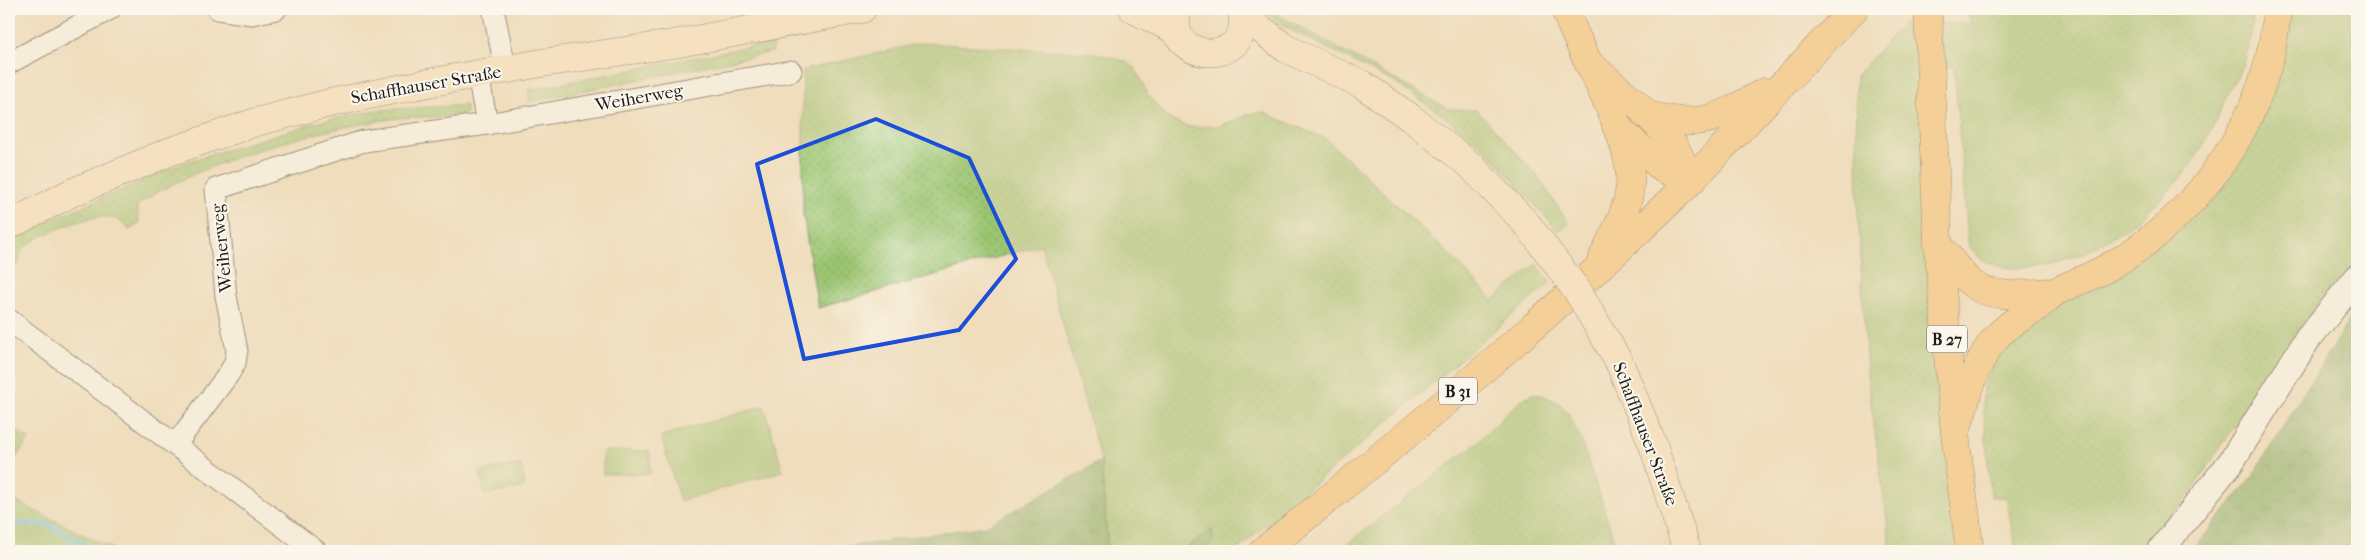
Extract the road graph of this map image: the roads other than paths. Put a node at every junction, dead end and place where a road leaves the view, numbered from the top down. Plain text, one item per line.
1 (110, 9) edge
2 (218, 9) edge
3 (276, 9) edge
4 (493, 9) edge
5 (862, 9) edge
6 (1133, 9) edge
7 (1564, 9) edge
8 (1854, 9) edge
9 (1928, 9) edge
10 (2277, 9) edge
11 (1242, 12) edge
12 (1178, 20) edge
13 (1232, 44) junction
14 (1285, 48) junction
15 (9, 63) edge
16 (1588, 63) junction
17 (506, 70) junction
18 (791, 71) dead end
19 (1795, 73) junction
20 (478, 74) junction
21 (1645, 114) junction
22 (487, 124) junction
23 (1616, 126) junction
24 (1691, 181) junction
25 (9, 225) edge
26 (1938, 244) junction
27 (1597, 270) junction
28 (2357, 278) edge
29 (2055, 292) junction
30 (9, 320) edge
31 (1956, 434) junction
32 (175, 445) junction
33 (316, 551) edge
34 (1263, 551) edge
35 (1687, 551) edge
36 (1970, 551) edge
37 (2160, 551) edge

1 - 15 street
2 - 3 street
4 - 17 street
5 - 17 main road, Schaffhauser Straße
6 - 12 main road
7 - 16 main road
8 - 19 main road, B 31
9 - 26 main road, B 27
10 - 29 main road
11 - 13 main road
11 - 14 main road, Schaffhauser Straße
12 - 13 main road
13 - 14 main road, Schaffhauser Straße
14 - 35 main road, Schaffhauser Straße, bridge
16 - 21 main road
16 - 23 main road
17 - 20 main road, Schaffhauser Straße
18 - 22 street, Weiherweg
19 - 21 main road
19 - 24 main road, B 31
20 - 22 street
20 - 25 main road, Schaffhauser Straße
21 - 24 main road
22 - 32 street, Weiherweg
23 - 24 main road
23 - 27 main road
24 - 27 main road, B 31
26 - 29 main road
26 - 31 main road, B 27
27 - 34 main road, B 31
28 - 37 street
29 - 31 main road
30 - 32 street
31 - 36 main road, B 27
32 - 33 street

